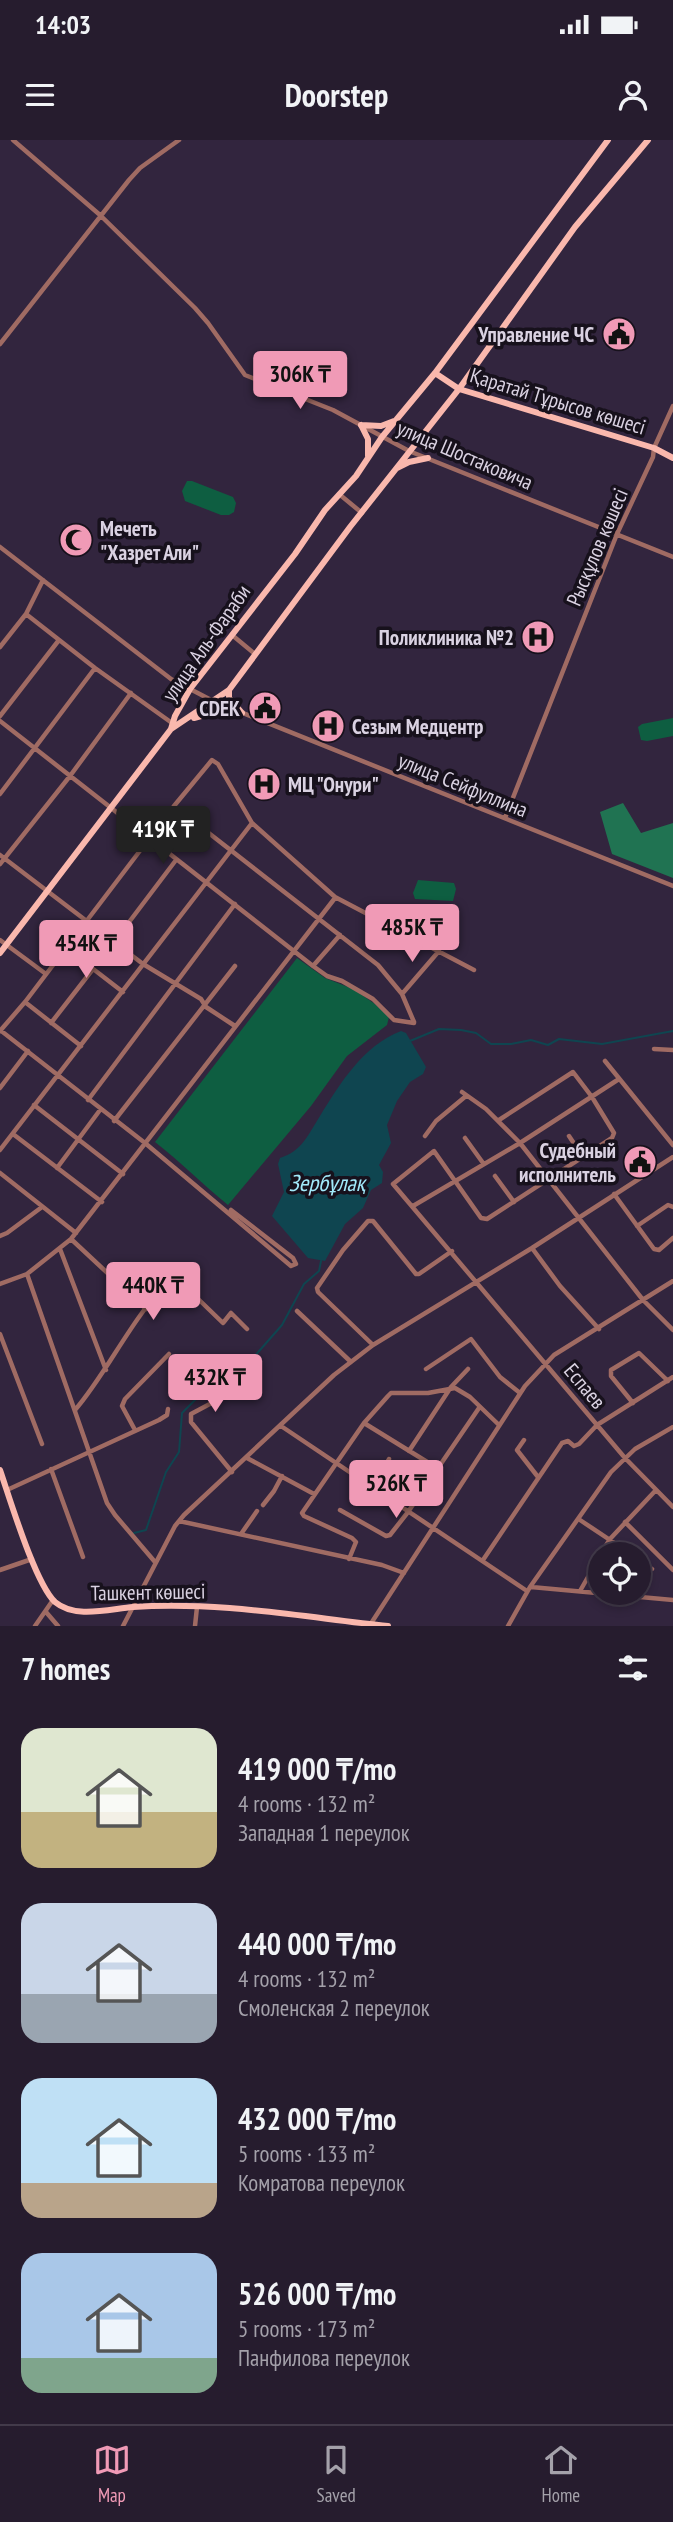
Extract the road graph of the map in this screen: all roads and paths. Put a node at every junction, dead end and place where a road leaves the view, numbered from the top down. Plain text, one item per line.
1 (13, 140) edge
2 (179, 140) edge
3 (608, 140) edge
4 (648, 140) edge
5 (100, 215) junction
6 (0, 344) edge
7 (435, 373) junction
8 (459, 389) junction
9 (673, 405) edge
10 (398, 418) junction
11 (361, 425) junction
12 (382, 437) junction
13 (653, 448) junction
14 (409, 451) junction
15 (368, 458) junction
16 (428, 458) junction
17 (673, 458) edge
18 (396, 470) junction
19 (339, 494) junction
20 (362, 513) junction
21 (617, 534) junction
22 (0, 547) edge
23 (673, 556) edge
24 (43, 580) junction
25 (26, 614) junction
26 (232, 635) junction
27 (59, 640) junction
28 (0, 647) edge
29 (256, 654) junction
30 (95, 668) junction
31 (190, 689) junction
32 (229, 690) junction
33 (131, 693) junction
34 (213, 701) junction
35 (242, 713) junction
36 (0, 719) edge
37 (186, 721) junction
38 (172, 726) junction
39 (35, 749) junction
40 (69, 776) junction
41 (0, 794) edge
42 (174, 806) junction
43 (111, 810) junction
44 (505, 818) junction
45 (252, 823) junction
46 (150, 839) junction
47 (230, 851) junction
48 (2, 856) edge
49 (176, 860) junction
50 (0, 864) edge
51 (206, 884) junction
52 (673, 886) edge
53 (48, 891) junction
54 (335, 897) junction
55 (235, 904) junction
56 (87, 920) junction
57 (319, 920) junction
58 (340, 935) junction
59 (3, 942) edge
60 (114, 942) junction
61 (66, 948) junction
62 (294, 951) junction
63 (439, 951) junction
64 (0, 953) edge
65 (144, 964) junction
66 (313, 966) junction
67 (235, 967) dead end
68 (93, 969) junction
69 (474, 970) dead end
70 (46, 974) junction
71 (175, 985) junction
72 (123, 992) junction
73 (402, 994) junction
74 (25, 1002) junction
75 (204, 1003) junction
76 (51, 1023) junction
77 (235, 1026) junction
78 (0, 1030) edge
79 (81, 1046) junction
80 (654, 1049) dead end
81 (673, 1049) edge
82 (28, 1051) junction
83 (605, 1061) dead end
84 (57, 1074) junction
85 (619, 1079) junction
86 (0, 1088) edge
87 (592, 1097) junction
88 (88, 1100) junction
89 (34, 1105) junction
90 (100, 1110) junction
91 (499, 1120) junction
92 (114, 1121) junction
93 (13, 1134) junction
94 (425, 1136) dead end
95 (569, 1136) dead end
96 (466, 1138) dead end
97 (78, 1140) junction
98 (145, 1143) junction
99 (520, 1143) junction
100 (673, 1145) edge
101 (0, 1150) edge
102 (583, 1157) junction
103 (673, 1157) edge
104 (482, 1163) junction
105 (57, 1168) junction
106 (0, 1173) edge
107 (123, 1174) junction
108 (495, 1176) dead end
109 (455, 1180) junction
110 (549, 1180) junction
111 (614, 1194) junction
112 (102, 1202) junction
113 (514, 1202) junction
114 (413, 1206) junction
115 (42, 1207) junction
116 (673, 1207) edge
117 (231, 1210) dead end
118 (578, 1217) junction
119 (637, 1226) junction
120 (76, 1233) junction
121 (0, 1236) edge
122 (673, 1238) edge
123 (71, 1240) junction
124 (532, 1248) junction
125 (60, 1250) junction
126 (452, 1251) junction
127 (27, 1274) junction
128 (476, 1281) junction
129 (673, 1281) edge
130 (0, 1284) edge
131 (643, 1300) junction
132 (146, 1309) junction
133 (298, 1311) dead end
134 (247, 1329) dead end
135 (599, 1329) junction
136 (673, 1331) edge
137 (0, 1334) edge
138 (373, 1345) junction
139 (169, 1354) dead end
140 (256, 1362) dead end
141 (351, 1362) junction
142 (545, 1363) junction
143 (426, 1369) dead end
144 (468, 1369) dead end
145 (106, 1370) junction
146 (671, 1379) edge
147 (450, 1387) junction
148 (520, 1393) junction
149 (634, 1404) junction
150 (479, 1408) junction
151 (168, 1409) dead end
152 (75, 1410) junction
153 (365, 1423) junction
154 (499, 1425) junction
155 (597, 1425) junction
156 (281, 1426) junction
157 (673, 1427) edge
158 (135, 1430) junction
159 (524, 1440) dead end
160 (42, 1444) dead end
161 (409, 1451) junction
162 (89, 1453) junction
163 (247, 1458) junction
164 (625, 1458) junction
165 (389, 1459) dead end
166 (336, 1463) junction
167 (436, 1468) junction
168 (51, 1469) junction
169 (0, 1470) edge
170 (232, 1472) junction
171 (282, 1476) junction
172 (538, 1476) junction
173 (373, 1488) junction
174 (7, 1490) junction
175 (656, 1490) junction
176 (314, 1494) junction
177 (263, 1505) dead end
178 (673, 1507) edge
179 (340, 1510) dead end
180 (257, 1511) dead end
181 (408, 1512) junction
182 (580, 1520) junction
183 (179, 1521) junction
184 (625, 1522) junction
185 (433, 1528) junction
186 (240, 1534) junction
187 (610, 1539) junction
188 (608, 1542) edge
189 (614, 1542) edge
190 (83, 1557) dead end
191 (32, 1559) junction
192 (349, 1559) junction
193 (483, 1560) junction
194 (155, 1562) junction
195 (0, 1570) edge
196 (673, 1570) edge
197 (404, 1573) junction
198 (588, 1577) edge
199 (528, 1589) junction
200 (580, 1591) junction
201 (53, 1600) junction
202 (673, 1600) edge
203 (131, 1607) junction
204 (197, 1607) junction
205 (46, 1612) junction
206 (370, 1625) edge
207 (35, 1626) edge
208 (58, 1626) edge
209 (122, 1626) edge
210 (195, 1626) edge
211 (388, 1626) edge
212 (508, 1626) edge

1 - 5 street, улица Шостаковича
2 - 5 street
3 - 7 main road, улица Аль-Фараби
4 - 8 main road, улица Аль-Фараби
5 - 6 street
5 - 11 street, улица Шостаковича
7 - 8 main road, Қаратай Тұрысов көшесі
7 - 10 main road, улица Аль-Фараби
8 - 13 main road, Қаратай Тұрысов көшесі
8 - 14 main road, улица Аль-Фараби
9 - 13 street, Рысқұлов көшесі
10 - 11 main road
10 - 12 main road, улица Аль-Фараби
11 - 12 street, улица Шостаковича
11 - 15 main road
12 - 14 street, улица Шостаковича
12 - 15 main road, улица Аль-Фараби
13 - 17 main road, Қаратай Тұрысов көшесі
13 - 21 street, Рысқұлов көшесі
14 - 16 street, улица Шостаковича
14 - 18 main road, улица Аль-Фараби
15 - 19 main road, улица Аль-Фараби
16 - 18 main road
16 - 21 street, улица Шостаковича
18 - 20 main road, улица Аль-Фараби
19 - 20 street
19 - 26 main road, улица Аль-Фараби
20 - 29 main road, улица Аль-Фараби
21 - 23 street, улица Шостаковича
21 - 44 street, Рысқұлов көшесі
22 - 24 street, улица Сейфуллина
24 - 25 street
24 - 31 street, улица Сейфуллина
25 - 27 street
25 - 28 street
26 - 29 street
26 - 31 main road, улица Аль-Фараби
27 - 30 street
27 - 36 street
29 - 32 main road, улица Аль-Фараби
30 - 33 street
30 - 39 street
31 - 34 street, улица Сейфуллина
31 - 38 main road, улица Аль-Фараби
32 - 34 main road, улица Аль-Фараби
32 - 35 main road
33 - 38 street
33 - 40 street
34 - 35 street, улица Сейфуллина
34 - 37 main road, улица Аль-Фараби
35 - 37 main road
35 - 44 street, улица Сейфуллина
36 - 39 street
37 - 38 main road, улица Аль-Фараби
38 - 43 main road
39 - 40 street
39 - 41 street
40 - 43 street
40 - 48 street
42 - 45 street
42 - 46 street
42 - 47 street
43 - 46 street
43 - 53 main road
44 - 52 street, улица Сейфуллина
45 - 47 street
45 - 54 street
46 - 49 street
46 - 56 street
47 - 51 street
47 - 57 street
48 - 50 street
48 - 53 street
49 - 51 street
49 - 60 street
51 - 55 street
51 - 65 street
53 - 56 street
53 - 59 main road
54 - 57 street
54 - 63 street
55 - 62 street
55 - 71 street
56 - 60 street
56 - 61 street
57 - 58 street
57 - 62 street
58 - 66 street
58 - 73 street
59 - 64 main road
59 - 70 street
60 - 65 street
61 - 68 street
61 - 70 street
62 - 66 street
62 - 77 street
63 - 69 street
63 - 73 street
65 - 71 street
65 - 72 street
66 - 73 street
67 - 75 street
68 - 72 street
68 - 76 street
70 - 74 street
71 - 75 street
71 - 88 street
72 - 79 street
74 - 76 street
74 - 78 street
75 - 77 street
75 - 92 street
76 - 79 street
77 - 98 street
78 - 82 street
79 - 84 street
80 - 81 street
82 - 84 street
82 - 86 street
83 - 85 street
84 - 88 street
84 - 89 street
85 - 87 street
85 - 100 street
87 - 91 street
87 - 99 street
87 - 102 street
88 - 90 street
89 - 93 street
89 - 97 street
90 - 92 street
90 - 97 street
91 - 94 street
91 - 99 street
92 - 98 street
93 - 101 street
93 - 105 street
95 - 102 street
96 - 104 street
97 - 105 street
97 - 107 street
98 - 107 street
98 - 117 street
99 - 104 street
99 - 110 street
102 - 110 street
103 - 111 street
104 - 109 street
105 - 112 street
106 - 115 street
107 - 112 street
108 - 113 street
109 - 113 street
109 - 114 street
109 - 114 street, Еспаев
110 - 113 street
110 - 118 street
111 - 118 street
111 - 119 street
112 - 120 street
114 - 126 street, Еспаев
115 - 120 street
115 - 121 street
116 - 119 street
118 - 124 street
118 - 131 street
119 - 122 street
120 - 123 street
123 - 125 street
123 - 132 street
124 - 128 street
124 - 135 street
125 - 127 street
125 - 145 street
126 - 128 street, Еспаев
126 - 138 street
127 - 130 street
127 - 152 street
128 - 138 street
128 - 142 street, Еспаев
129 - 131 street
131 - 135 street
131 - 136 street
132 - 134 street
132 - 145 street
133 - 141 street
135 - 142 street
137 - 160 street
138 - 141 street
139 - 158 street
140 - 170 street
141 - 156 street
142 - 148 street
142 - 155 street, Еспаев
143 - 148 street
144 - 147 street
145 - 152 street
146 - 149 street
146 - 149 street
147 - 150 street
147 - 153 street
147 - 161 street
148 - 154 street
149 - 155 street
150 - 154 street
150 - 167 street
151 - 158 street
152 - 162 street
153 - 161 street
153 - 166 street
154 - 185 street
155 - 164 street, Еспаев
155 - 172 street
156 - 163 street
156 - 166 street
157 - 164 street
158 - 162 street
159 - 172 street
161 - 167 street
162 - 168 street
162 - 194 street
163 - 170 street
163 - 171 street
164 - 175 street, Еспаев
164 - 182 street
165 - 173 street
166 - 173 street
166 - 176 street
167 - 181 street
168 - 174 street
168 - 190 street
169 - 174 main road
170 - 183 street
171 - 176 street
171 - 177 street
172 - 193 street
173 - 181 street
174 - 191 main road
175 - 178 street, Еспаев
175 - 184 street
176 - 192 street
179 - 181 street
180 - 186 street
181 - 185 street
182 - 187 street
182 - 199 street
183 - 186 street
183 - 194 street
184 - 187 street
184 - 196 street
185 - 193 street
185 - 197 street
186 - 192 street
187 - 188 street
187 - 189 street
191 - 195 street
191 - 201 main road
192 - 197 street
193 - 199 street
194 - 203 street
197 - 206 street
198 - 200 street
199 - 200 street
199 - 212 street
200 - 202 street
201 - 203 main road, Ташкент көшесі
201 - 205 street
203 - 204 main road, Ташкент көшесі
203 - 209 street
204 - 206 main road, Ташкент көшесі
204 - 210 street
205 - 207 street
205 - 208 street
206 - 211 main road, Ташкент көшесі

